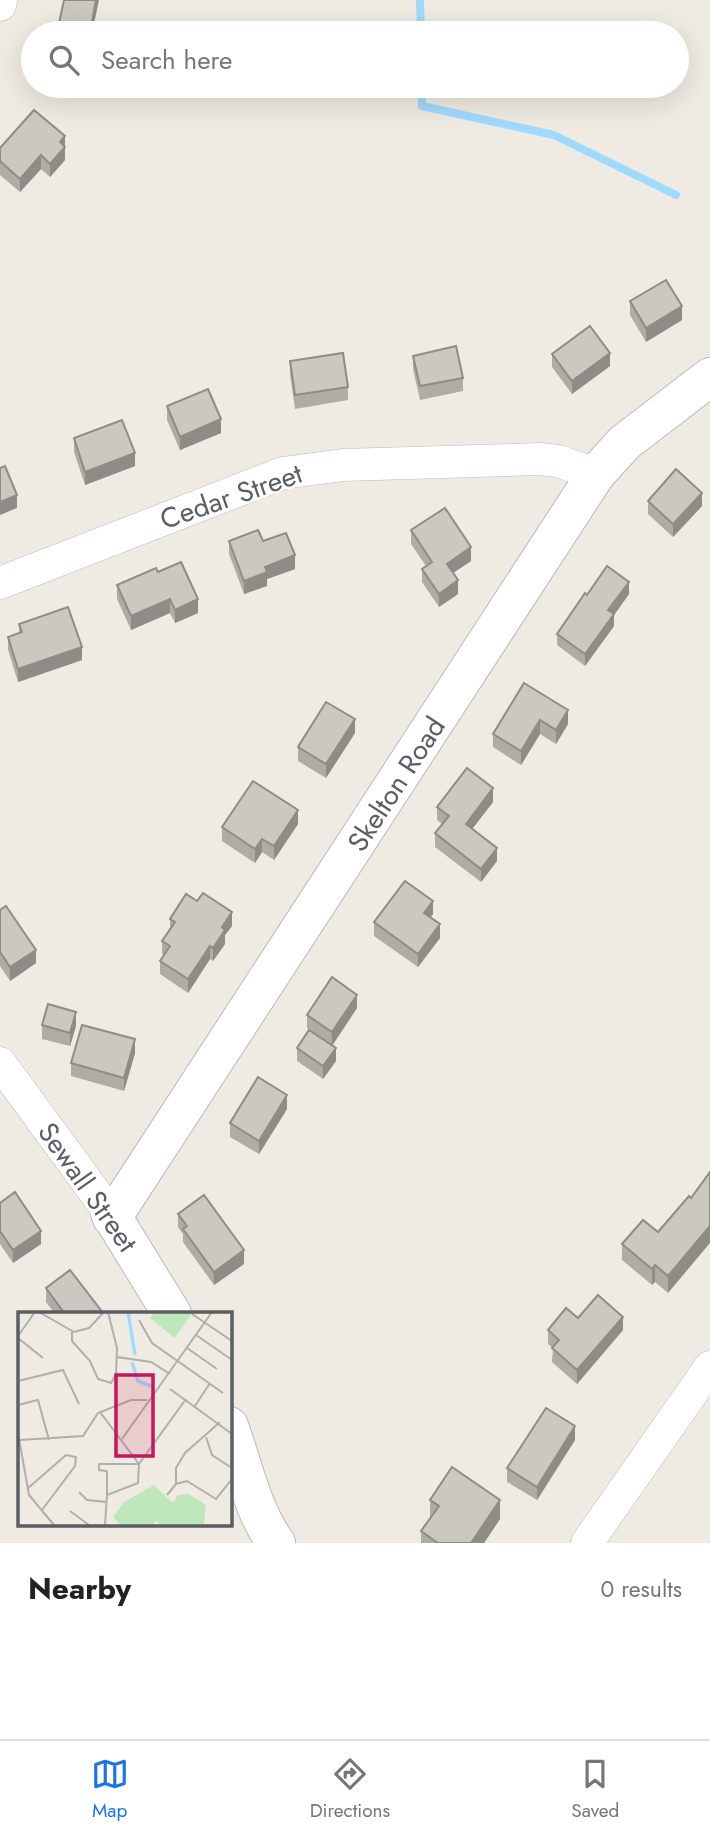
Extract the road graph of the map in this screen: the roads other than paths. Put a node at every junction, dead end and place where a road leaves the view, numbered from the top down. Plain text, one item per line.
1 (710, 377) edge
2 (596, 474) junction
3 (0, 583) edge
4 (0, 1063) edge
5 (111, 1216) junction
6 (171, 1312) edge
7 (710, 1367) edge
8 (231, 1432) edge
9 (276, 1543) edge
10 (587, 1543) edge

1 - 2 street, Skelton Road
2 - 3 street, Cedar Street
2 - 5 street, Skelton Road
4 - 5 street, Sewall Street
5 - 6 street, Sewall Street
7 - 10 street
8 - 9 street

